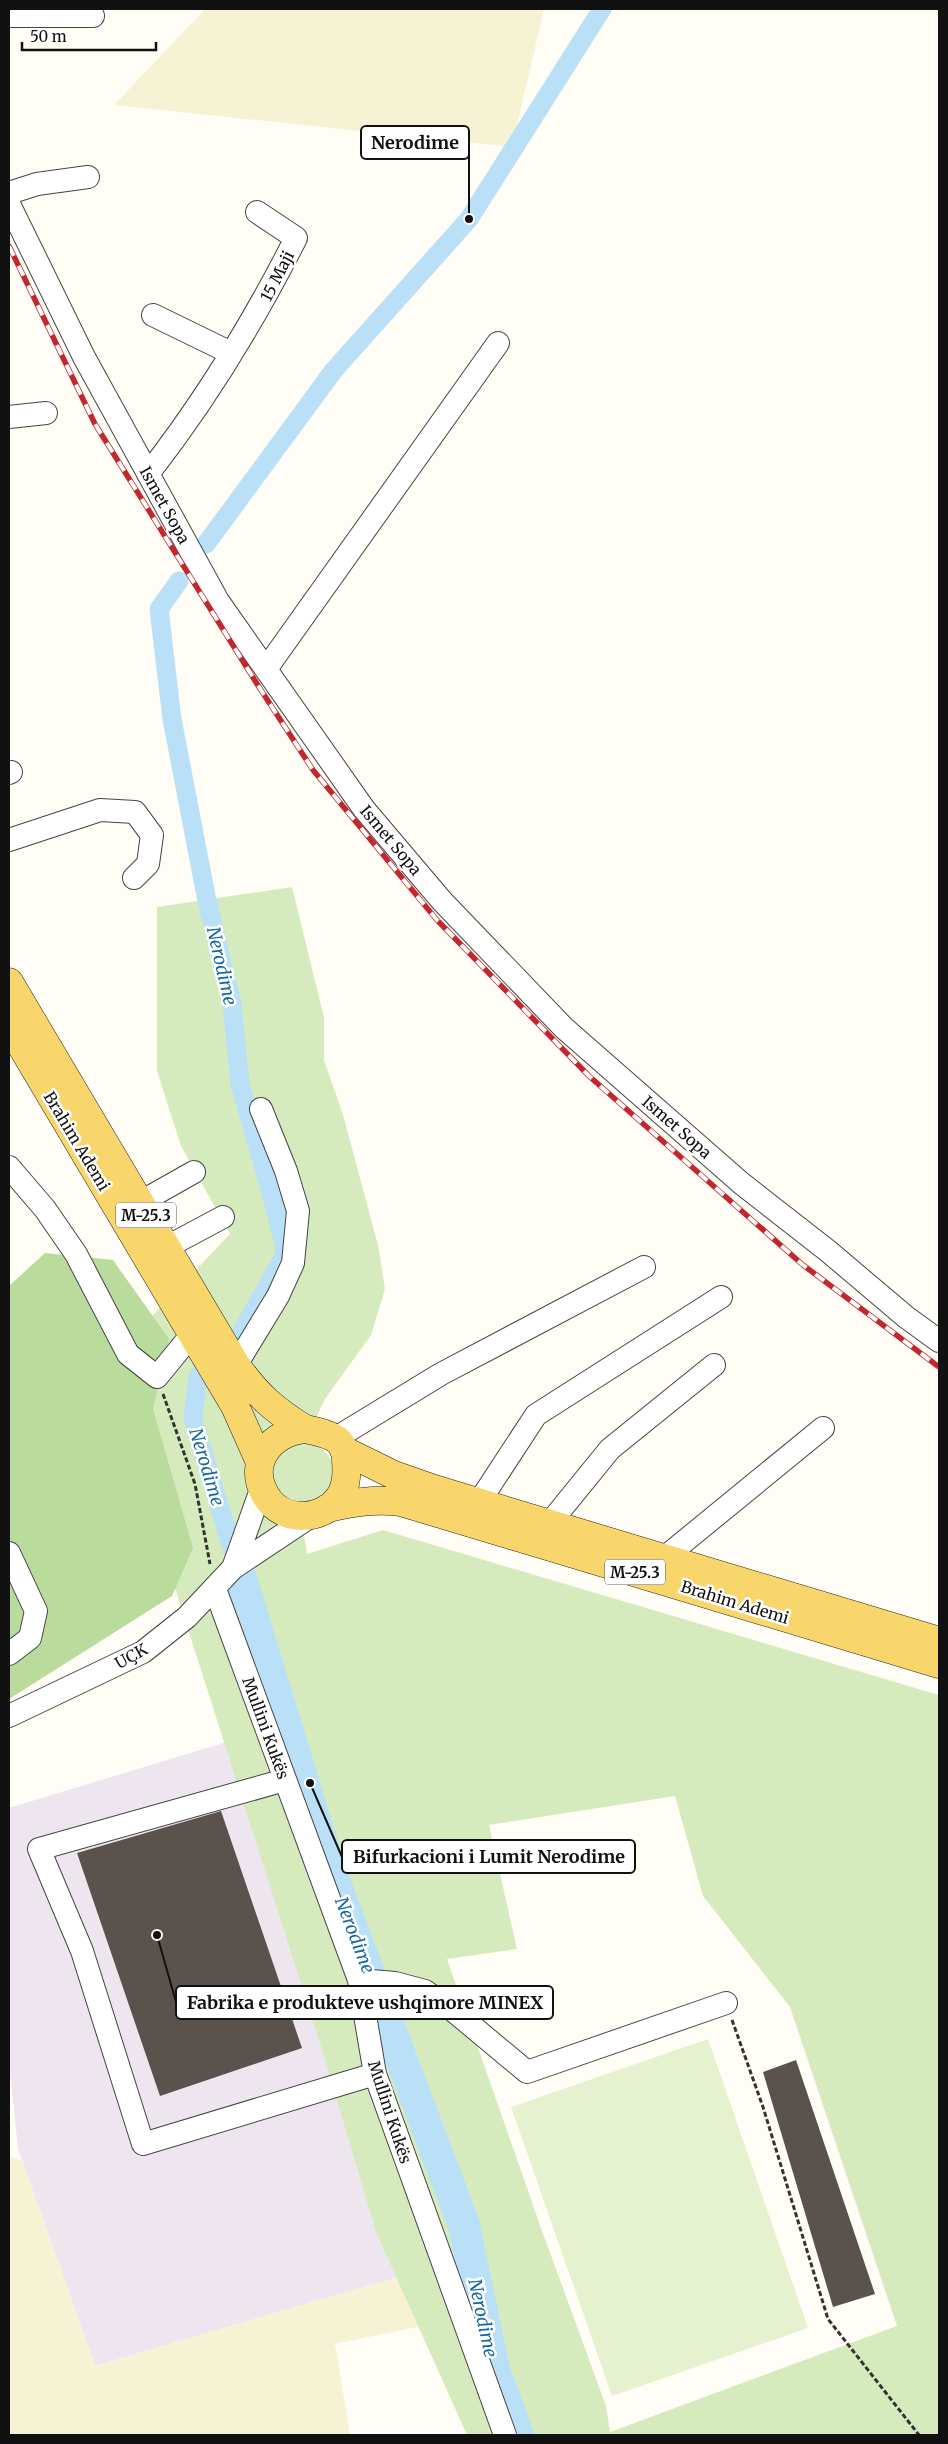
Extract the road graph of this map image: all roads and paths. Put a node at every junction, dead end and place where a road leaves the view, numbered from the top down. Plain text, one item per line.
1 (9, 16) edge
2 (93, 16) dead end
3 (88, 177) dead end
4 (9, 193) edge
5 (9, 204) edge
6 (257, 212) dead end
7 (153, 315) dead end
8 (498, 343) dead end
9 (231, 353) junction
10 (46, 413) dead end
11 (9, 418) edge
12 (148, 474) junction
13 (266, 669) junction
14 (9, 840) edge
15 (134, 878) dead end
16 (9, 982) edge
17 (9, 1024) edge
18 (261, 1109) dead end
19 (9, 1167) edge
20 (194, 1172) dead end
21 (139, 1203) junction
22 (223, 1217) dead end
23 (165, 1248) junction
24 (644, 1267) dead end
25 (721, 1297) dead end
26 (192, 1334) junction
27 (939, 1341) edge
28 (236, 1365) junction
29 (714, 1365) dead end
30 (157, 1377) junction
31 (823, 1428) dead end
32 (305, 1429) junction
33 (341, 1445) junction
34 (261, 1475) junction
35 (479, 1502) junction
36 (319, 1512) junction
37 (549, 1524) junction
38 (9, 1553) edge
39 (664, 1558) junction
40 (233, 1568) junction
41 (216, 1589) junction
42 (939, 1641) edge
43 (9, 1654) edge
44 (939, 1664) edge
45 (9, 1716) edge
46 (284, 1780) junction
47 (360, 1980) junction
48 (726, 2003) joint
49 (375, 2074) junction
50 (505, 2435) edge
51 (920, 2435) edge

1 - 2 street
3 - 4 street
5 - 12 street, Ismet Sopa
6 - 9 street, 15 Maji
7 - 9 street
8 - 13 street
9 - 12 street, 15 Maji
10 - 11 street
12 - 13 street, Ismet Sopa
13 - 27 street, Ismet Sopa
14 - 15 street
16 - 21 main road, Brahim Ademi / M-25.3
17 - 26 main road, Brahim Ademi / M-25.3
18 - 28 street
19 - 30 street
20 - 21 street
21 - 23 main road, Brahim Ademi / M-25.3
22 - 23 street
23 - 28 main road, Brahim Ademi / M-25.3
24 - 33 street
25 - 35 street
26 - 30 street
26 - 34 main road, Brahim Ademi / M-25.3
28 - 32 main road, Brahim Ademi / M-25.3
29 - 37 street
30 - 41 path
31 - 39 street
32 - 33 main road, Brahim Ademi / M-25.3
32 - 34 main road
33 - 35 main road, Brahim Ademi / M-25.3
33 - 36 main road
34 - 36 main road, Brahim Ademi / M-25.3
34 - 40 street, UÇK
35 - 37 main road, Brahim Ademi / M-25.3
36 - 40 street, UÇK
36 - 44 main road, Brahim Ademi / M-25.3
37 - 39 main road, Brahim Ademi / M-25.3
38 - 43 street
39 - 42 main road, Brahim Ademi / M-25.3
40 - 41 street, UÇK
41 - 45 street, UÇK
41 - 46 street, Mullini Kukës
46 - 47 street, Mullini Kukës
46 - 49 street
47 - 48 street
47 - 49 street, Mullini Kukës
48 - 51 path
49 - 50 street, Mullini Kukës

